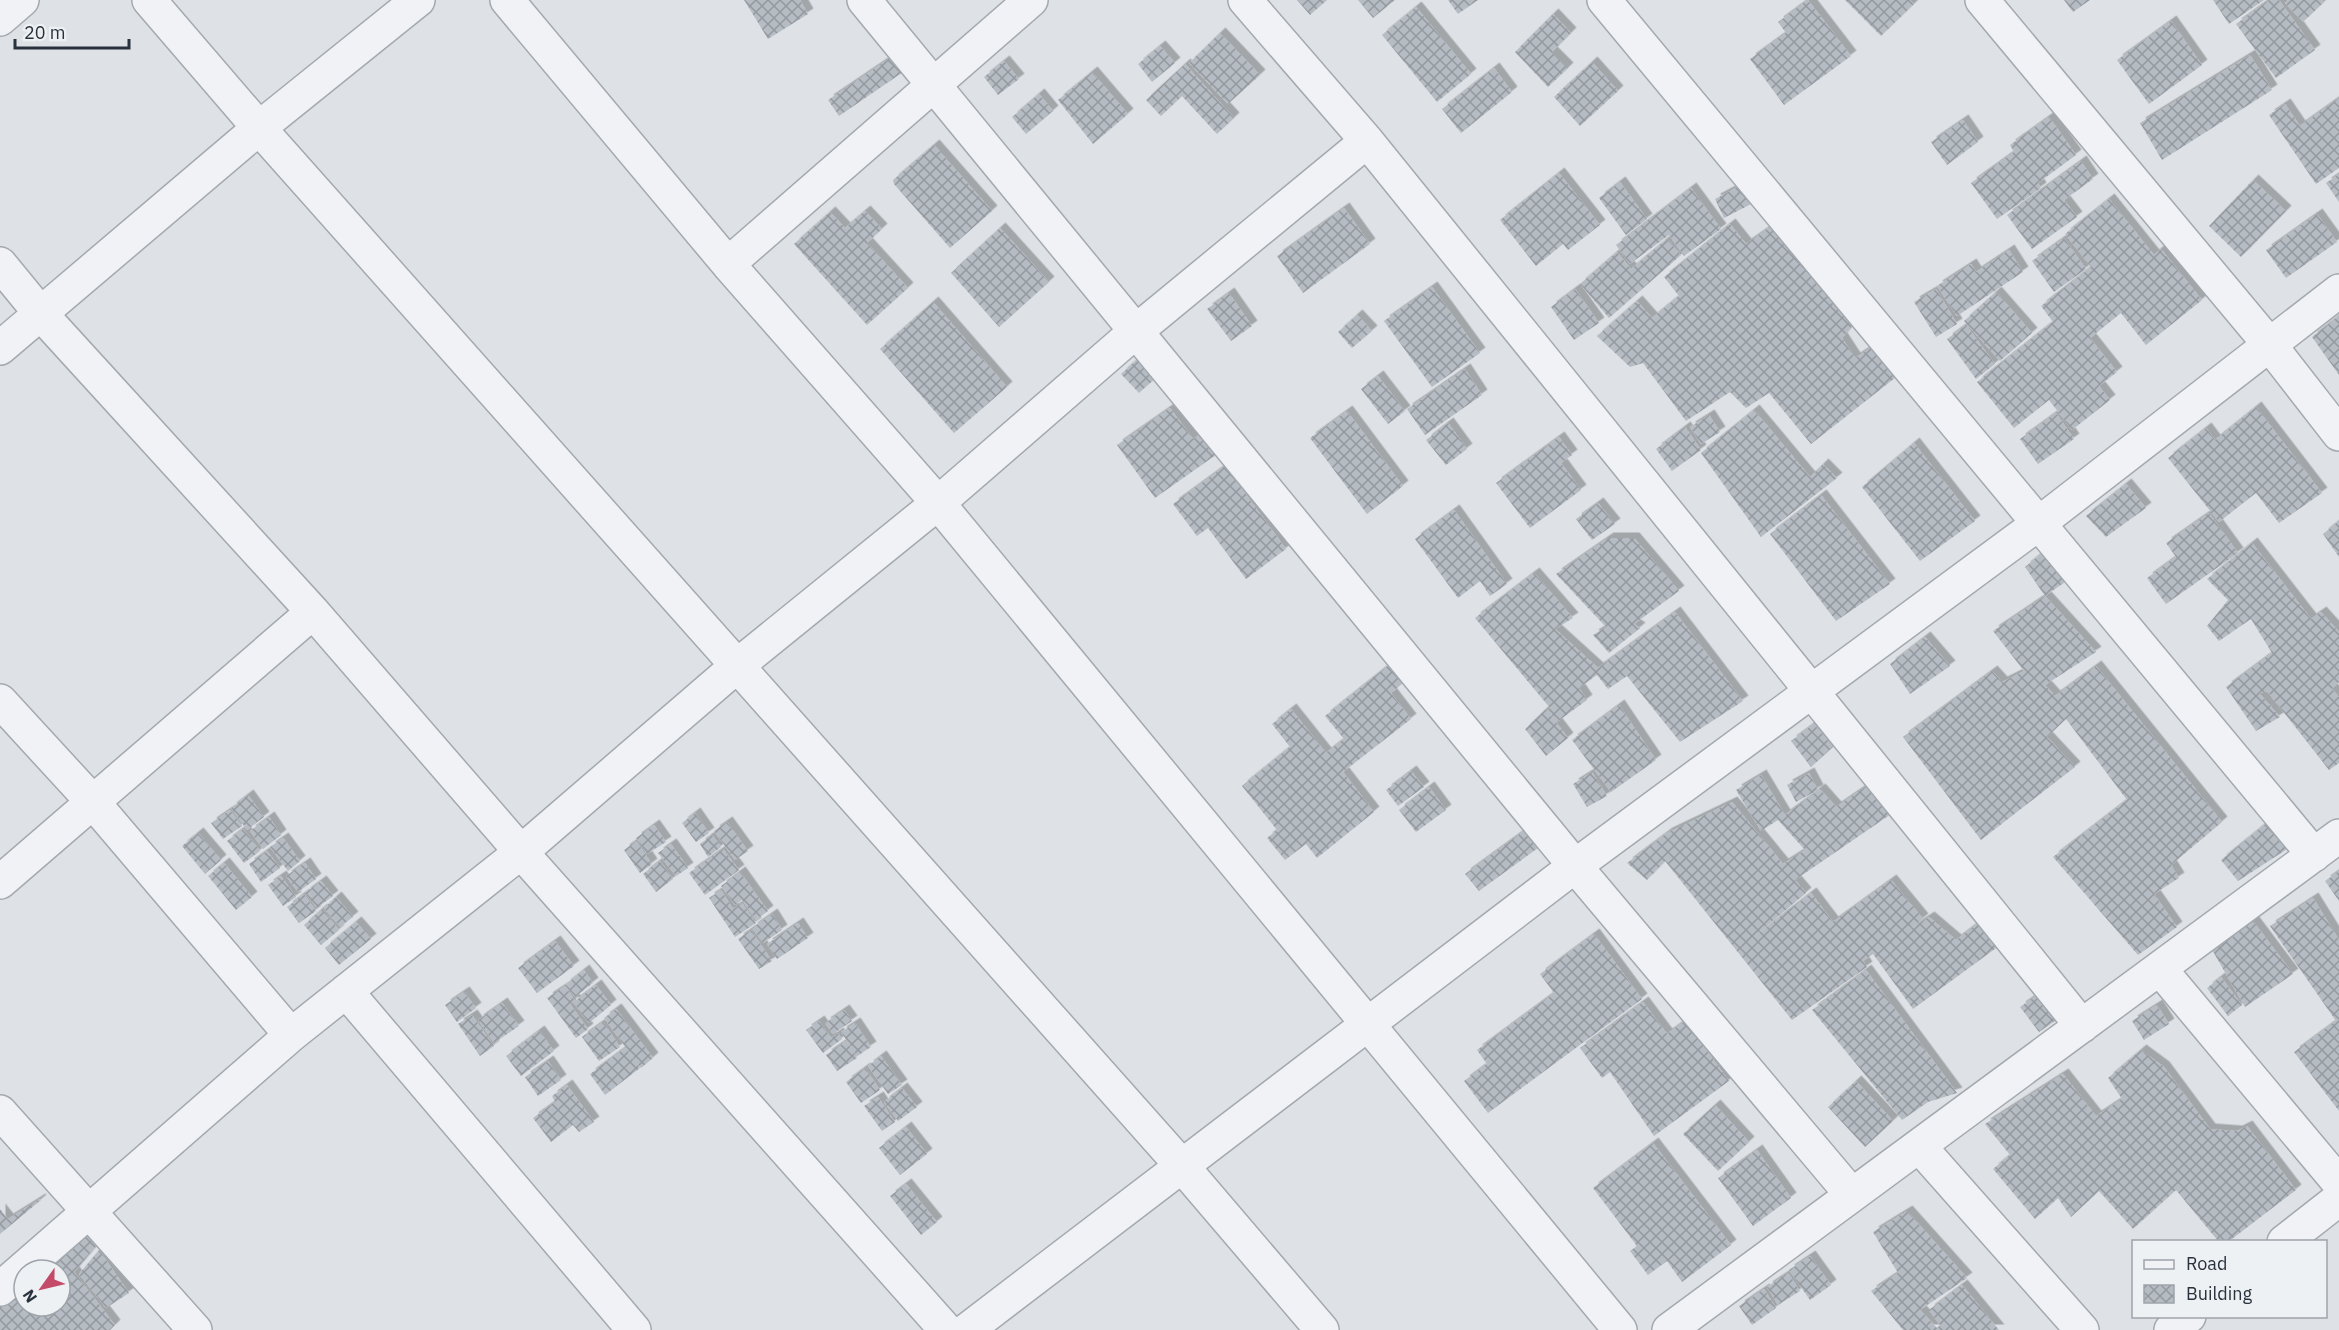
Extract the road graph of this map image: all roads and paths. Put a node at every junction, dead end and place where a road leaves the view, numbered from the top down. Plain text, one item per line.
1 (22, 0) edge
2 (149, 0) edge
3 (418, 0) edge
4 (507, 0) edge
5 (864, 0) edge
6 (1031, 0) edge
7 (1245, 0) edge
8 (1604, 0) edge
9 (1982, 0) edge
10 (0, 20) edge
11 (933, 85) junction
12 (259, 128) junction
13 (1367, 141) junction
14 (0, 264) edge
15 (728, 264) junction
16 (2339, 291) edge
17 (40, 314) junction
18 (1135, 332) junction
19 (2269, 344) junction
20 (0, 348) edge
21 (2339, 434) edge
22 (939, 502) junction
23 (2038, 524) junction
24 (313, 612) junction
25 (738, 665) junction
26 (1814, 691) junction
27 (0, 701) edge
28 (92, 801) junction
29 (2326, 845) edge
30 (521, 852) junction
31 (1575, 866) junction
32 (0, 882) edge
33 (2160, 969) junction
34 (346, 990) junction
35 (1370, 1024) junction
36 (2082, 1026) junction
37 (291, 1035) junction
38 (0, 1112) edge
39 (1918, 1146) junction
40 (1182, 1166) junction
41 (2339, 1183) edge
42 (1852, 1195) junction
43 (2339, 1198) edge
44 (88, 1212) junction
45 (2286, 1240) edge
46 (0, 1289) edge
47 (2188, 1318) edge
48 (1686, 1325) edge
49 (195, 1330) edge
50 (634, 1330) edge
51 (946, 1330) edge
52 (967, 1330) edge
53 (1322, 1330) edge
54 (1620, 1330) edge
55 (2082, 1330) edge
56 (2171, 1330) edge

1 - 10 street
2 - 12 street
3 - 12 street
4 - 15 street
5 - 11 street
6 - 11 street
7 - 13 street
8 - 23 street
9 - 19 street
11 - 15 street
11 - 18 street
12 - 17 street
12 - 25 street
13 - 18 street
13 - 26 street
14 - 17 street
15 - 22 street
16 - 19 street
17 - 20 street
17 - 24 street
18 - 22 street
18 - 31 street
19 - 21 street
19 - 23 street
22 - 25 street
22 - 35 street
23 - 26 street
23 - 29 street
24 - 28 street
24 - 30 street
25 - 30 street
25 - 40 street
26 - 31 street
26 - 36 street
27 - 28 street
28 - 32 street
28 - 37 street
29 - 33 street
30 - 34 street
30 - 51 street
31 - 35 street
31 - 42 street
33 - 36 street
33 - 41 street
34 - 37 street
34 - 50 street
35 - 40 street
35 - 54 street
36 - 39 street
37 - 44 street
38 - 44 street
39 - 42 street
39 - 55 street
40 - 52 street
40 - 53 street
42 - 48 street
43 - 45 street
44 - 46 street
44 - 49 street
47 - 56 street

